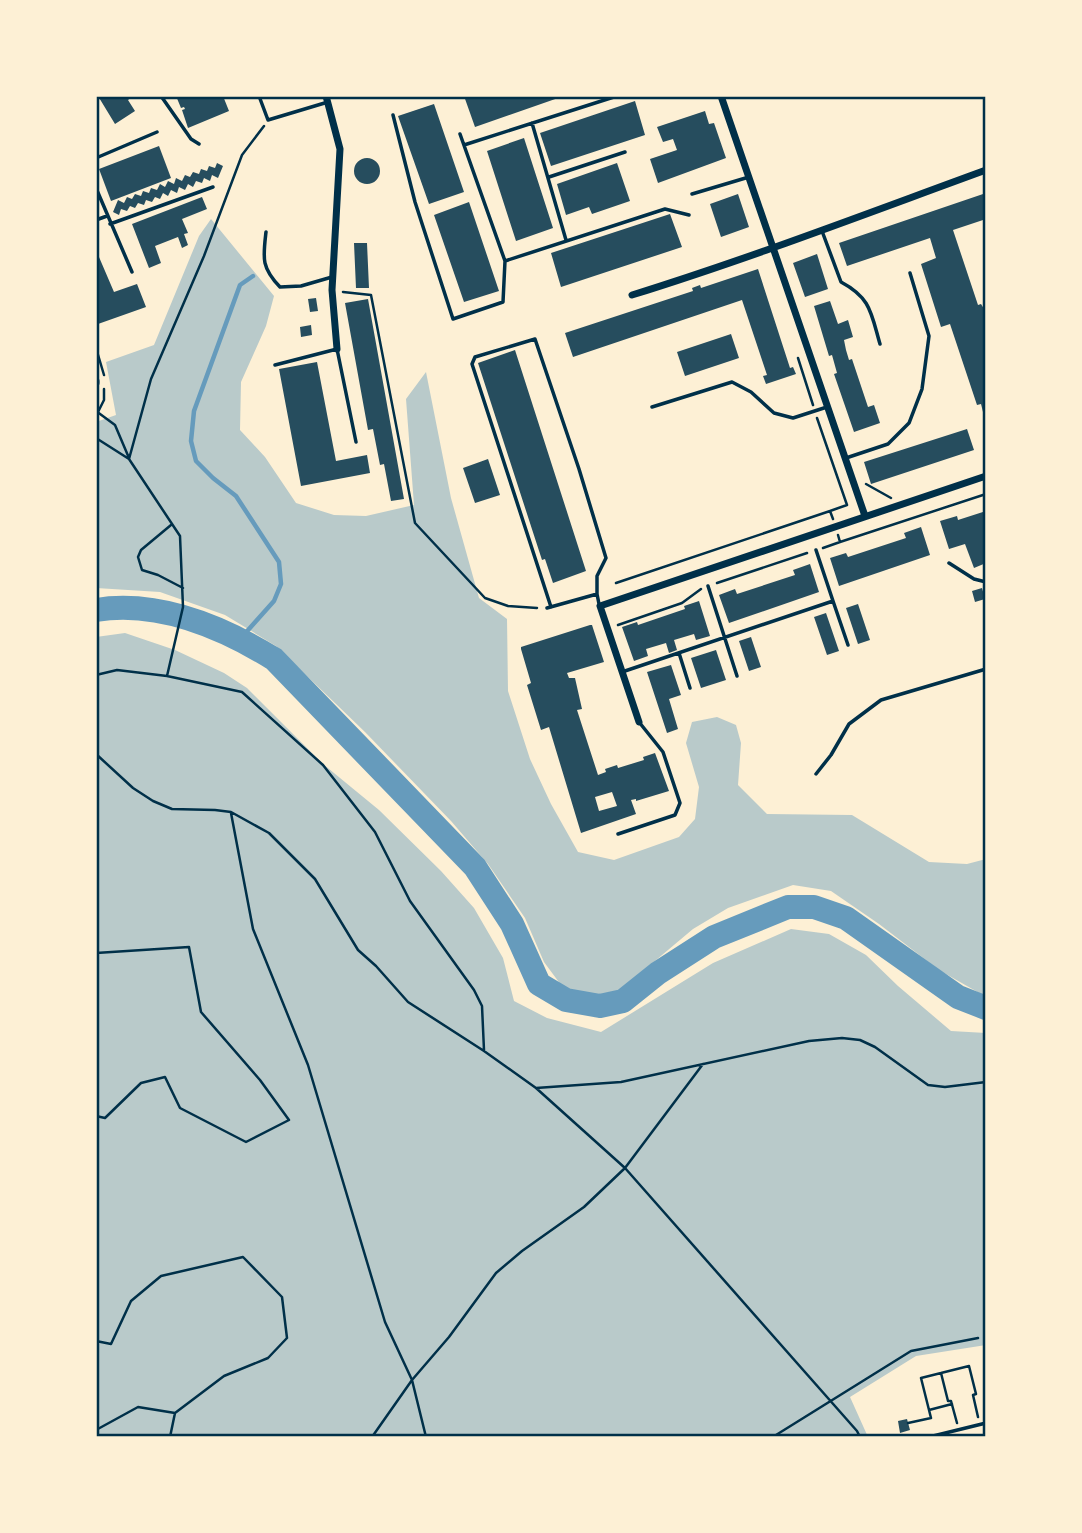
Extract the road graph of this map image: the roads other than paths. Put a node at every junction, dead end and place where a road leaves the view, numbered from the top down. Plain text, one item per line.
1 (160, 96) edge
2 (259, 96) edge
3 (617, 96) edge
4 (721, 96) edge
5 (327, 99) edge
6 (393, 115) dead end
7 (532, 123) junction
8 (157, 132) dead end
9 (460, 134) dead end
10 (199, 144) dead end
11 (464, 145) junction
12 (625, 152) dead end
13 (96, 158) edge
14 (986, 170) edge
15 (549, 177) junction
16 (749, 177) junction
17 (213, 187) dead end
18 (96, 188) edge
19 (692, 194) dead end
20 (689, 215) dead end
21 (107, 216) junction
22 (96, 220) edge
23 (110, 224) junction
24 (822, 229) junction
25 (266, 232) dead end
26 (566, 240) junction
27 (772, 246) junction
28 (505, 261) junction
29 (132, 272) dead end
30 (910, 273) dead end
31 (334, 276) junction
32 (632, 295) dead end
33 (880, 344) dead end
34 (337, 349) junction
35 (275, 365) dead end
36 (827, 407) junction
37 (652, 408) dead end
38 (356, 442) dead end
39 (845, 458) junction
40 (986, 476) edge
41 (865, 516) junction
42 (816, 550) road end
43 (949, 564) dead end
44 (986, 582) edge
45 (708, 586) road end
46 (597, 594) junction
47 (833, 601) junction
48 (600, 606) junction
49 (724, 638) junction
50 (848, 645) dead end
51 (679, 653) junction
52 (986, 669) edge
53 (622, 672) junction
54 (737, 676) dead end
55 (690, 688) dead end
56 (639, 722) joint
57 (816, 774) dead end
58 (618, 834) dead end
59 (983, 1423) edge
60 (929, 1437) edge

1 - 10 lane
2 - 5 lane
3 - 7 lane
4 - 16 street
5 - 31 street
6 - 28 lane
7 - 11 lane
7 - 15 lane
8 - 13 lane
9 - 11 lane
11 - 28 lane
12 - 15 lane
14 - 24 street
15 - 26 lane
16 - 19 lane
16 - 27 street
17 - 23 lane
18 - 21 lane
20 - 26 lane
21 - 22 lane
21 - 23 lane
23 - 29 lane
24 - 27 street
24 - 33 lane
25 - 31 lane
26 - 28 lane
27 - 32 street
27 - 36 street
30 - 39 lane
31 - 34 street
34 - 35 lane
34 - 38 lane
36 - 37 lane
36 - 39 street
39 - 41 street
40 - 41 street
41 - 48 street
42 - 47 lane
43 - 44 lane
45 - 49 lane
46 - 46 lane
46 - 48 lane
47 - 49 lane
47 - 50 lane
48 - 53 street
49 - 51 lane
49 - 54 lane
51 - 53 lane
51 - 55 lane
52 - 57 lane
53 - 56 street
56 - 58 lane
59 - 60 lane

